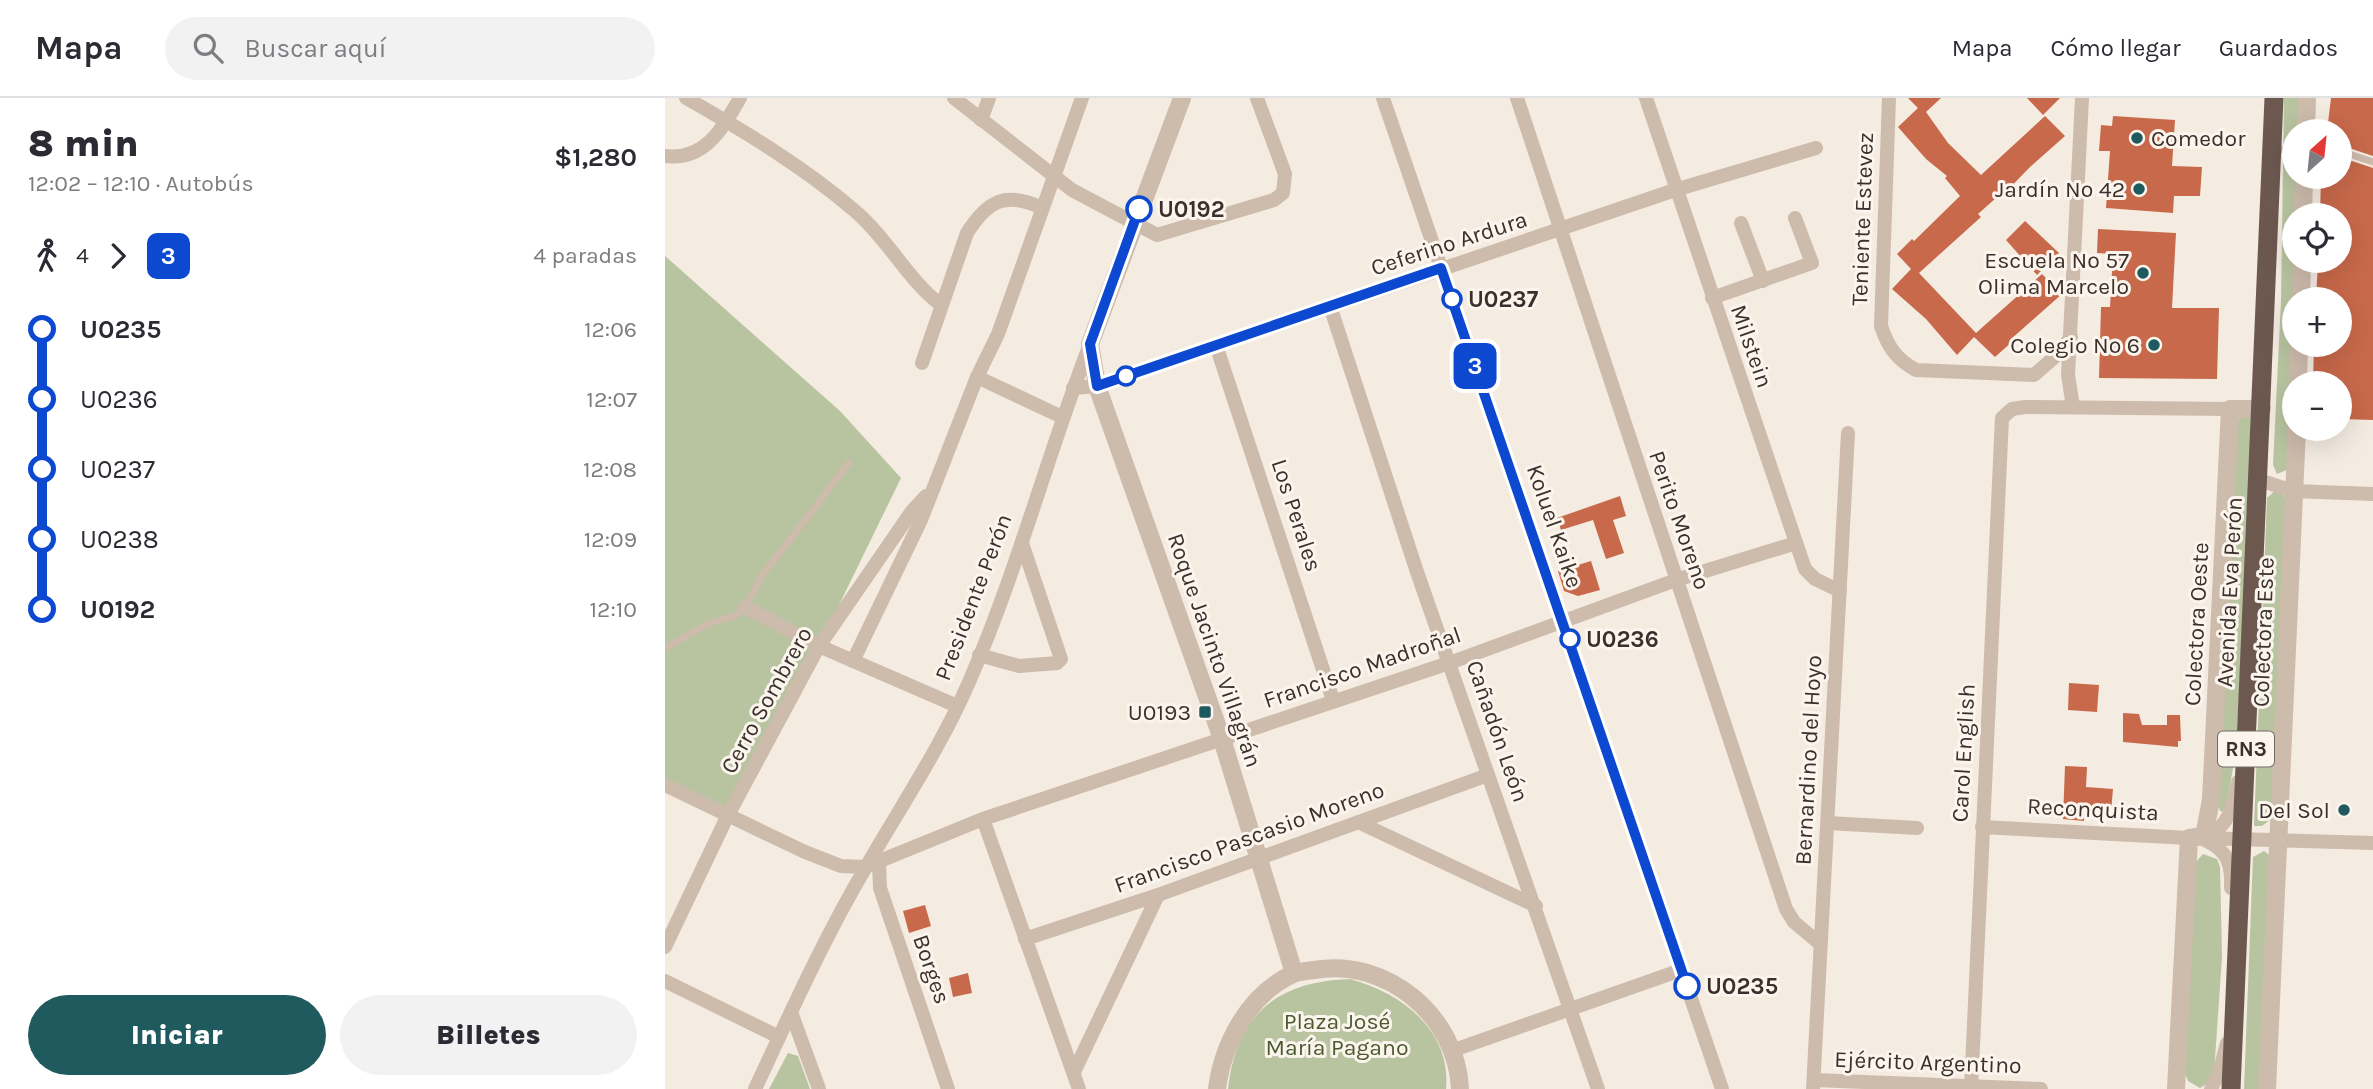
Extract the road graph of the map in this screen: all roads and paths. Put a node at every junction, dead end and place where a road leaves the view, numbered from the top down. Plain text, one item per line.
1 (686, 98) edge
2 (740, 98) edge
3 (954, 98) edge
4 (989, 98) edge
5 (1082, 98) edge
6 (1182, 98) edge
7 (1257, 98) edge
8 (1383, 98) edge
9 (1517, 98) edge
10 (1646, 98) edge
11 (1889, 98) edge
12 (2082, 98) edge
13 (2274, 98) edge
14 (2307, 98) edge
15 (2306, 119) edge
16 (981, 120) junction
17 (726, 121) junction
18 (1816, 148) dead end
19 (2272, 150) junction
20 (2282, 150) edge
21 (2352, 155) edge
22 (665, 156) edge
23 (2373, 162) edge
24 (1055, 179) junction
25 (1675, 190) junction
26 (1042, 208) junction
27 (1795, 218) dead end
28 (1134, 223) junction
29 (1741, 223) dead end
30 (1559, 231) junction
31 (1441, 268) junction
32 (1763, 281) junction
33 (1712, 298) junction
34 (941, 304) junction
35 (1330, 306) junction
36 (2071, 337) junction
37 (1090, 344) junction
38 (1216, 345) junction
39 (922, 363) dead end
40 (2034, 375) junction
41 (978, 377) junction
42 (2068, 382) junction
43 (1097, 386) junction
44 (1073, 388) junction
45 (2073, 407) junction
46 (2230, 409) junction
47 (2262, 409) junction
48 (1062, 417) junction
49 (1848, 433) dead end
50 (2296, 441) edge
51 (849, 463) dead end
52 (2259, 480) junction
53 (931, 491) junction
54 (2293, 491) junction
55 (2373, 494) edge
56 (1022, 543) junction
57 (1796, 543) junction
58 (1676, 580) junction
59 (1840, 591) junction
60 (745, 607) junction
61 (1564, 621) junction
62 (669, 646) dead end
63 (819, 646) junction
64 (979, 655) junction
65 (853, 661) junction
66 (1452, 662) junction
67 (1333, 700) junction
68 (957, 706) junction
69 (2247, 732) junction
70 (1221, 740) junction
71 (1488, 775) junction
72 (665, 785) edge
73 (727, 817) junction
74 (983, 819) junction
75 (1357, 822) junction
76 (1828, 823) junction
77 (1982, 827) junction
78 (1917, 828) dead end
79 (2195, 838) junction
80 (2241, 840) junction
81 (2280, 841) junction
82 (2373, 843) edge
83 (1259, 856) junction
84 (872, 864) junction
85 (1158, 895) junction
86 (1536, 906) junction
87 (1025, 939) junction
88 (2238, 940) junction
89 (1819, 943) junction
90 (665, 947) edge
91 (1681, 970) junction
92 (1294, 973) junction
93 (665, 981) edge
94 (1572, 1009) junction
95 (2234, 1011) junction
96 (791, 1012) junction
97 (779, 1037) junction
98 (1454, 1050) junction
99 (1073, 1072) junction
100 (1814, 1084) edge
101 (1971, 1088) edge
102 (755, 1089) edge
103 (819, 1089) edge
104 (948, 1089) edge
105 (1079, 1089) edge
106 (1217, 1089) edge
107 (1460, 1089) edge
108 (1598, 1089) edge
109 (1722, 1089) edge
110 (2041, 1089) edge
111 (2176, 1089) edge
112 (2211, 1089) edge
113 (2231, 1089) edge
114 (2267, 1089) edge

1 - 17 street
2 - 17 street
3 - 16 street
4 - 16 street
5 - 24 street, Cerro Sombrero
6 - 28 street, Presidente Perón
7 - 28 street
8 - 31 street, Koluel Kaike
9 - 30 street, Perito Moreno
10 - 25 street, Milstein
11 - 40 street, Teniente Estevez
12 - 36 street
13 - 19 highway, Avenida Eva Perón / RN3
14 - 15 street
16 - 24 street
17 - 22 street
17 - 34 street
18 - 25 street, Ceferino Ardura
19 - 20 lane
19 - 47 highway, Avenida Eva Perón / RN3
21 - 23 lane
24 - 26 street, Cerro Sombrero
24 - 28 street
25 - 30 street, Ceferino Ardura
25 - 33 street, Milstein
26 - 34 street
26 - 41 street, Cerro Sombrero
27 - 32 street
28 - 37 street, Presidente Perón
29 - 32 street
30 - 31 street, Ceferino Ardura
30 - 58 street, Perito Moreno
31 - 35 street, Ceferino Ardura
31 - 61 street, Koluel Kaike
32 - 33 street
33 - 57 street, Milstein
34 - 39 street
35 - 38 street, Ceferino Ardura
35 - 66 street, Cañadón León
36 - 40 street
36 - 42 street
37 - 43 street, Roque Jacinto Villagrán
37 - 44 street, Presidente Perón
38 - 43 street, Ceferino Ardura
38 - 67 street, Los Perales
40 - 42 street
41 - 48 street
41 - 53 street, Cerro Sombrero
42 - 45 street
43 - 44 street, Ceferino Ardura
43 - 70 street, Roque Jacinto Villagrán
44 - 48 street, Presidente Perón
45 - 46 street
45 - 77 street, Carol English
46 - 47 street
46 - 79 street, Colectora Oeste
47 - 52 highway, Avenida Eva Perón / RN3
48 - 56 street, Presidente Perón
49 - 59 street, Bernardino del Hoyo
50 - 54 street, Colectora Este
51 - 60 lane
52 - 54 street
52 - 69 highway, Avenida Eva Perón / RN3
53 - 63 street, Cerro Sombrero
53 - 65 street, Cerro Sombrero
54 - 55 street
54 - 81 street, Colectora Este
56 - 64 street, Presidente Perón
56 - 64 street
57 - 58 street, Francisco Madroñal
57 - 59 street, Milstein
58 - 61 street, Francisco Madroñal
58 - 89 street, Perito Moreno
59 - 76 street, Bernardino del Hoyo
60 - 62 lane
60 - 63 street
61 - 66 street, Francisco Madroñal
61 - 91 street, Koluel Kaike
63 - 65 street
63 - 73 street, Cerro Sombrero
64 - 68 street, Presidente Perón
65 - 68 street
66 - 67 street, Francisco Madroñal
66 - 71 street, Cañadón León
67 - 70 street, Francisco Madroñal
68 - 84 street, Presidente Perón
69 - 79 street
69 - 80 highway, Avenida Eva Perón / RN3
70 - 74 street, Francisco Madroñal
70 - 83 street, Roque Jacinto Villagrán
71 - 75 street, Francisco Pascasio Moreno
71 - 86 street, Cañadón León
72 - 73 street
73 - 84 street
73 - 90 street, Cerro Sombrero
74 - 84 street, Francisco Madroñal
74 - 87 street
75 - 83 street, Francisco Pascasio Moreno
75 - 86 street
76 - 78 street
76 - 89 street, Bernardino del Hoyo
77 - 79 street, Reconquista
77 - 101 street, Carol English
79 - 80 street, Reconquista
79 - 88 street
79 - 111 street, Colectora Oeste
80 - 81 street, Reconquista
80 - 88 highway, Avenida Eva Perón / RN3
81 - 82 street, Reconquista
81 - 114 street, Colectora Este
83 - 85 street, Francisco Pascasio Moreno
83 - 92 street, Roque Jacinto Villagrán
84 - 96 street, Presidente Perón
84 - 104 street, Borges
85 - 87 street, Francisco Pascasio Moreno
85 - 99 street
86 - 94 street, Cañadón León
87 - 99 street
88 - 95 highway, Avenida Eva Perón / RN3
89 - 100 street, Bernardino del Hoyo
91 - 94 street
91 - 109 street, Koluel Kaike
92 - 98 street
92 - 106 street
93 - 97 street
94 - 98 street
94 - 108 street, Cañadón León
95 - 112 street
95 - 113 highway, Avenida Eva Perón / RN3
96 - 97 street, Presidente Perón
96 - 103 street
97 - 102 street, Presidente Perón
98 - 107 street
99 - 105 street
100 - 101 street, Ejército Argentino
101 - 110 street, Ejército Argentino

